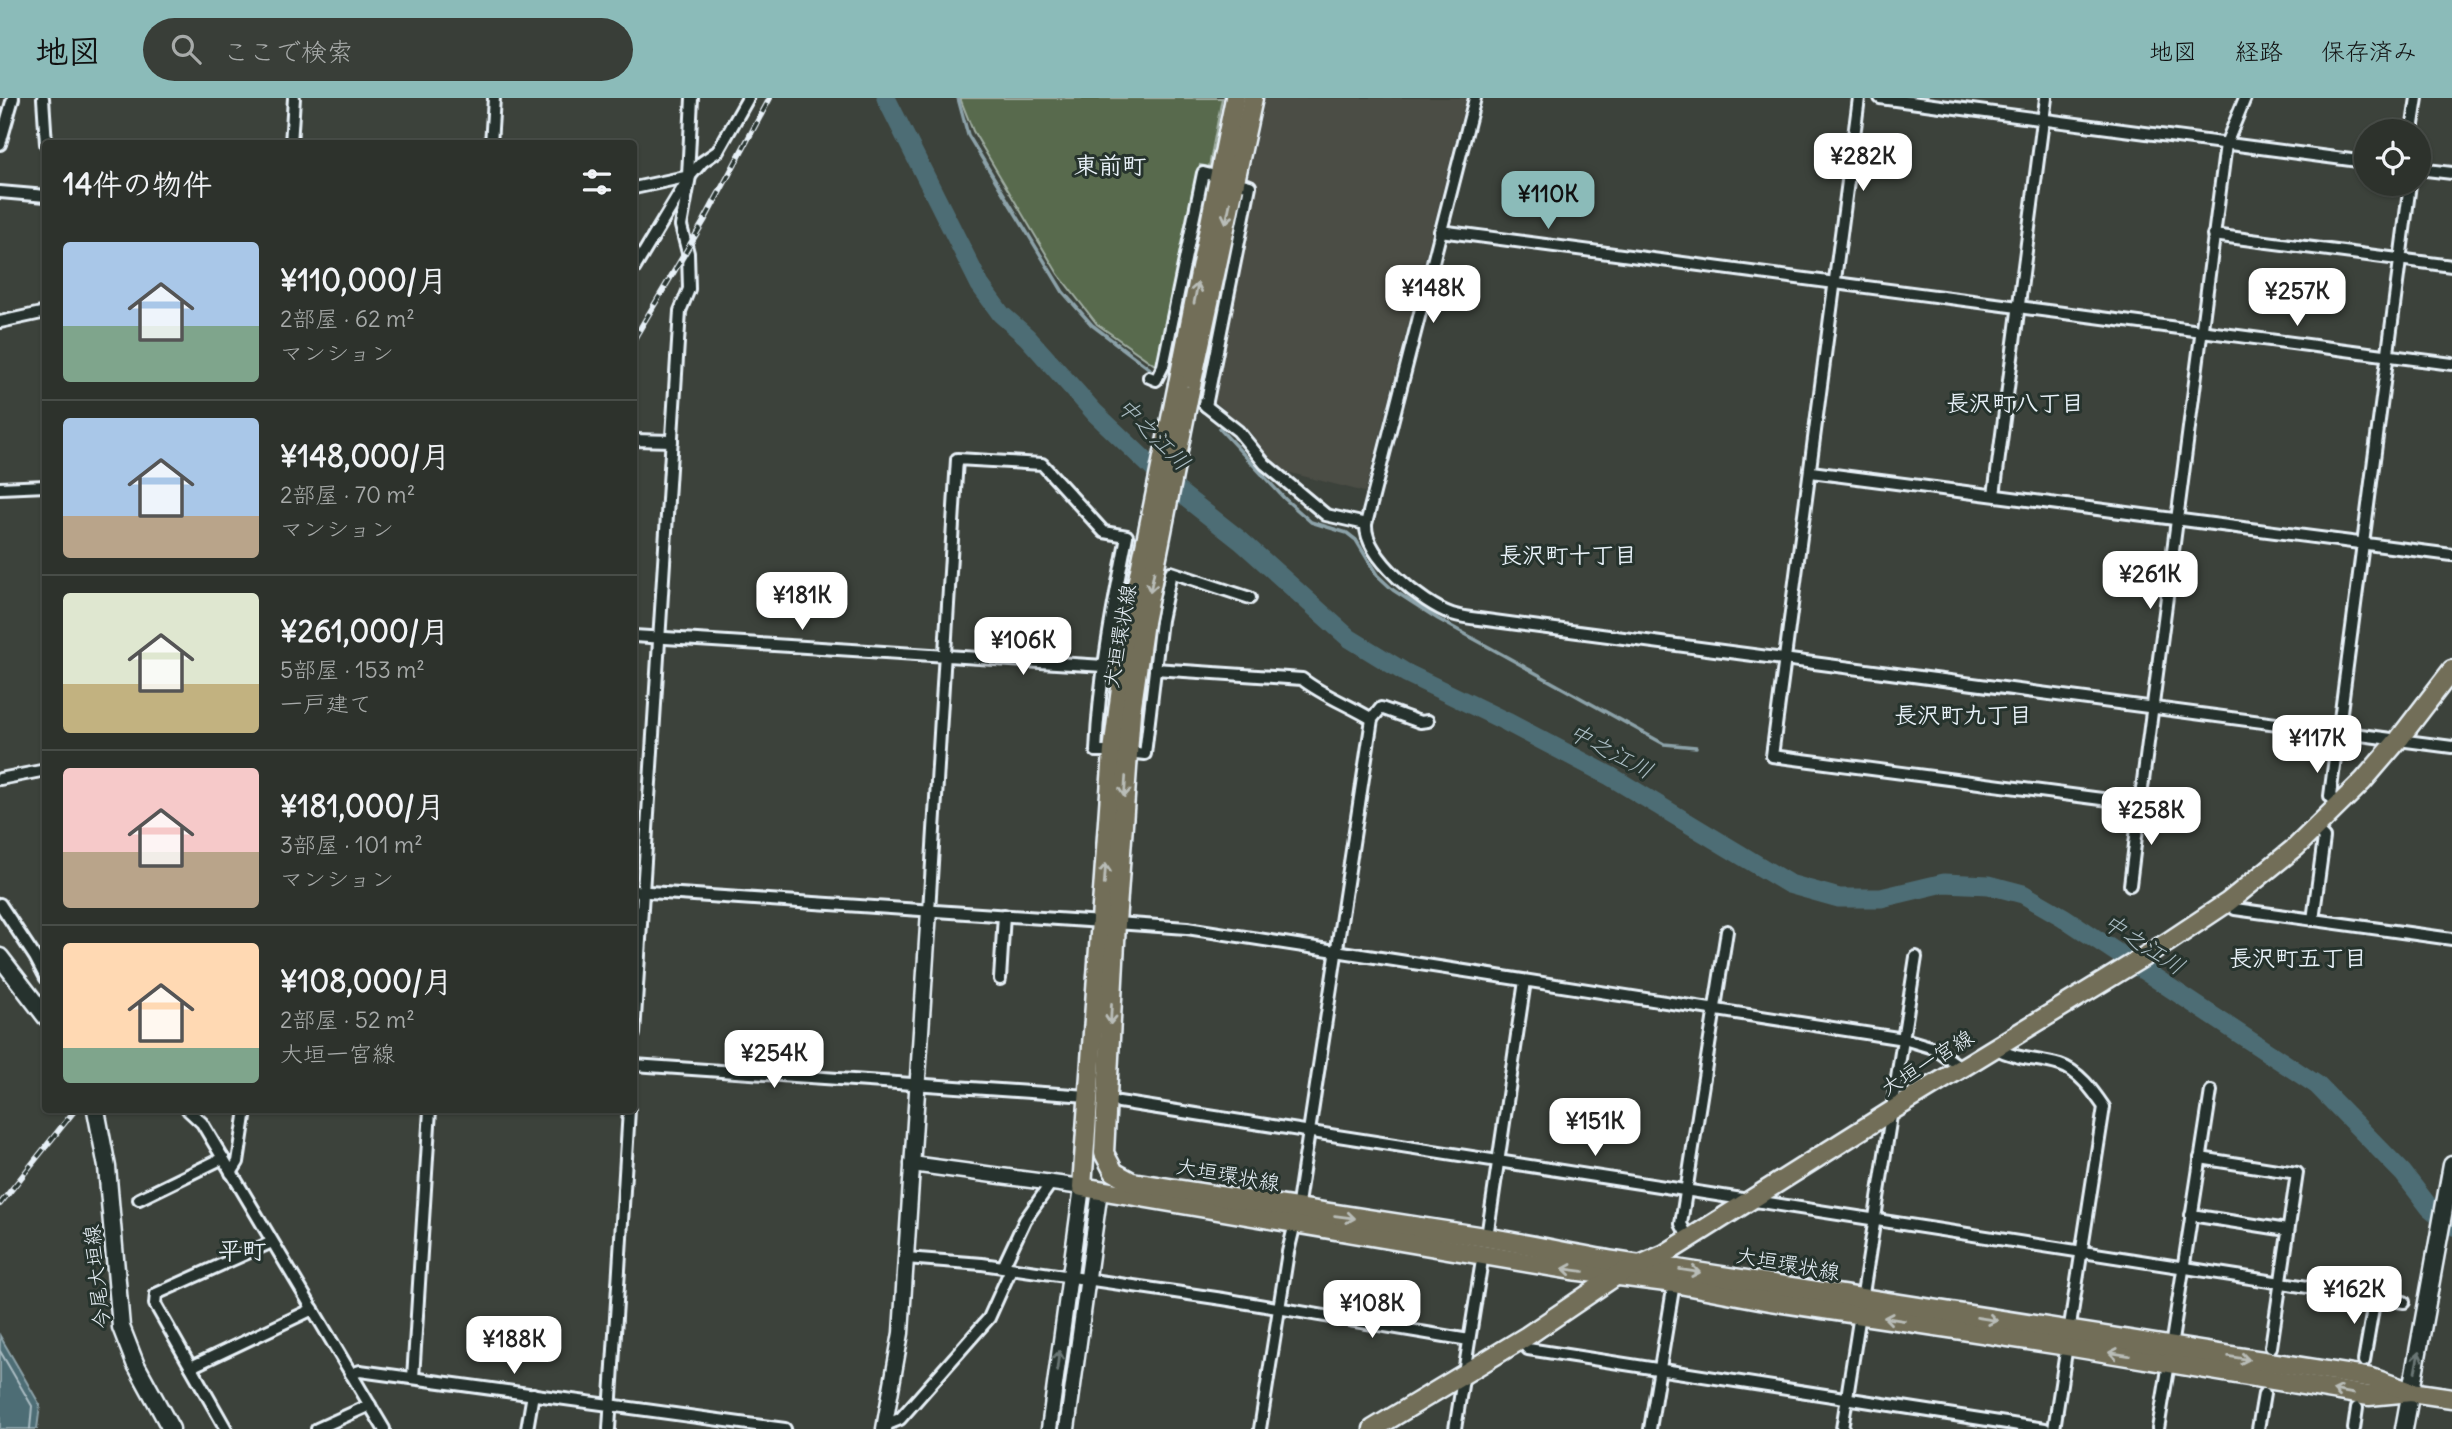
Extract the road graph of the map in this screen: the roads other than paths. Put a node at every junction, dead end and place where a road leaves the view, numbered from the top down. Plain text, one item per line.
1 (13, 98) edge
2 (43, 98) edge
3 (293, 98) edge
4 (494, 98) edge
5 (692, 98) edge
6 (748, 98) edge
7 (1235, 98) edge
8 (1253, 98) edge
9 (1475, 98) edge
10 (1859, 98) edge
11 (1880, 98) edge
12 (2046, 98) edge
13 (2245, 98) edge
14 (2417, 98) edge
15 (2043, 119) junction
16 (2414, 119) edge
17 (46, 140) edge
18 (291, 140) edge
19 (491, 140) edge
20 (0, 144) edge
21 (2225, 144) junction
22 (2354, 160) edge
23 (2431, 171) edge
24 (2452, 173) edge
25 (689, 176) junction
26 (1227, 179) junction
27 (637, 187) edge
28 (0, 192) edge
29 (42, 196) edge
30 (2408, 196) edge
31 (1440, 231) junction
32 (2213, 234) junction
33 (2400, 259) junction
34 (637, 264) edge
35 (2452, 266) edge
36 (1836, 284) junction
37 (2019, 307) junction
38 (42, 313) edge
39 (0, 322) edge
40 (2202, 331) junction
41 (2387, 356) junction
42 (2452, 363) edge
43 (1150, 377) dead end
44 (1194, 397) junction
45 (637, 440) edge
46 (671, 441) junction
47 (1811, 472) junction
48 (42, 486) edge
49 (0, 488) edge
50 (1994, 495) junction
51 (2177, 519) junction
52 (1366, 523) junction
53 (2363, 543) junction
54 (2452, 555) edge
55 (1250, 598) dead end
56 (637, 636) edge
57 (658, 638) junction
58 (944, 657) junction
59 (1785, 660) junction
60 (1104, 666) junction
61 (1154, 669) junction
62 (2452, 670) edge
63 (2153, 707) junction
64 (1372, 719) junction
65 (1429, 721) dead end
66 (2338, 732) junction
67 (2399, 739) junction
68 (2452, 747) edge
69 (1120, 752) junction
70 (42, 771) edge
71 (0, 779) edge
72 (2140, 804) junction
73 (2339, 805) junction
74 (2315, 829) junction
75 (2130, 885) dead end
76 (638, 892) edge
77 (2228, 902) junction
78 (0, 904) edge
79 (929, 911) junction
80 (1004, 915) junction
81 (2313, 920) junction
82 (1109, 922) junction
83 (637, 928) edge
84 (1727, 930) dead end
85 (2452, 939) edge
86 (1336, 952) junction
87 (0, 957) edge
88 (1916, 957) dead end
89 (42, 970) edge
90 (1000, 979) dead end
91 (1525, 981) junction
92 (1714, 1009) junction
93 (42, 1012) edge
94 (1904, 1039) junction
95 (1995, 1048) junction
96 (637, 1065) edge
97 (1963, 1069) junction
98 (917, 1084) junction
99 (2211, 1091) dead end
100 (1088, 1096) junction
101 (1119, 1102) dead end
102 (1893, 1110) junction
103 (97, 1113) edge
104 (191, 1113) edge
105 (246, 1113) edge
106 (430, 1113) edge
107 (629, 1113) edge
108 (1308, 1131) junction
109 (1104, 1153) junction
110 (223, 1158) junction
111 (2200, 1158) junction
112 (1498, 1160) junction
113 (912, 1164) junction
114 (232, 1173) junction
115 (2451, 1173) edge
116 (1132, 1182) junction
117 (1051, 1183) junction
118 (1091, 1188) junction
119 (1686, 1189) junction
120 (139, 1199) dead end
121 (1749, 1200) junction
122 (1296, 1216) junction
123 (2191, 1216) junction
124 (1873, 1220) junction
125 (2287, 1230) junction
126 (1689, 1239) junction
127 (272, 1242) junction
128 (1485, 1246) junction
129 (2081, 1251) junction
130 (906, 1258) junction
131 (1639, 1266) junction
132 (1007, 1268) junction
133 (2184, 1268) junction
134 (1617, 1276) junction
135 (1069, 1278) junction
136 (1086, 1280) junction
137 (2280, 1282) junction
138 (1674, 1283) junction
139 (2375, 1297) junction
140 (2404, 1301) dead end
141 (1861, 1307) junction
142 (313, 1309) junction
143 (1280, 1310) junction
144 (2069, 1339) junction
145 (1469, 1340) junction
146 (1521, 1340) junction
147 (2271, 1347) dead end
148 (2170, 1355) junction
149 (2364, 1361) dead end
150 (191, 1367) junction
151 (1659, 1368) junction
152 (351, 1374) junction
153 (1463, 1376) junction
154 (413, 1378) junction
155 (2411, 1392) junction
156 (533, 1394) junction
157 (2264, 1394) dead end
158 (1847, 1398) junction
159 (2452, 1398) edge
160 (370, 1405) junction
161 (611, 1405) junction
162 (2357, 1408) dead end
163 (698, 1417) junction
164 (1967, 1417) junction
165 (885, 1427) edge
166 (172, 1429) edge
167 (226, 1429) edge
168 (317, 1429) edge
169 (384, 1429) edge
170 (527, 1429) edge
171 (610, 1429) edge
172 (696, 1429) edge
173 (785, 1429) edge
174 (1049, 1429) edge
175 (1067, 1429) edge
176 (1260, 1429) edge
177 (1373, 1429) edge
178 (1455, 1429) edge
179 (1650, 1429) edge
180 (1842, 1429) edge
181 (1965, 1429) edge
182 (2045, 1429) edge
183 (2054, 1429) edge
184 (2158, 1429) edge
185 (2258, 1429) edge
186 (2354, 1429) edge
187 (2404, 1429) edge

1 - 20 street
2 - 17 street
3 - 18 street
4 - 19 street
5 - 25 street
6 - 25 street
7 - 26 main road, 大垣環状線
8 - 26 main road, 大垣環状線
9 - 31 street
10 - 36 street
11 - 15 street
12 - 15 street
13 - 21 street
14 - 16 street
15 - 21 street
15 - 37 street
21 - 22 street
21 - 32 street
23 - 24 street
25 - 27 street
25 - 34 street
25 - 46 street
26 - 43 street
26 - 44 main road, 大垣環状線
26 - 44 street
28 - 29 street
30 - 33 street
31 - 36 street
31 - 52 street
32 - 33 street
32 - 40 street
33 - 35 street
33 - 41 street
36 - 37 street
36 - 47 street
37 - 40 street
37 - 50 street
38 - 39 street
40 - 41 street
40 - 51 street
41 - 42 street
41 - 53 street
44 - 52 street
44 - 69 main road, 大垣環状線, bridge
45 - 46 street
46 - 57 street
47 - 50 street
47 - 59 street
48 - 49 street
50 - 51 street
51 - 53 street
51 - 63 street
52 - 59 street
53 - 54 street
53 - 66 street
55 - 61 street
56 - 57 street
57 - 58 street
57 - 76 street
58 - 60 street
58 - 60 street
58 - 79 street
59 - 63 street
59 - 72 street
60 - 69 street
61 - 64 street
61 - 69 street
62 - 67 main road, 大垣一宮線
63 - 66 street
63 - 72 street
64 - 65 street
64 - 86 street
66 - 67 street
66 - 73 street
67 - 68 street
67 - 73 main road, 大垣一宮線
69 - 82 main road, 大垣環状線
70 - 71 street
72 - 75 street
73 - 74 main road, 大垣一宮線
74 - 77 main road, 大垣一宮線
74 - 81 street
76 - 79 street
76 - 83 street
77 - 81 street
77 - 95 main road, 大垣一宮線
78 - 89 street
79 - 80 street
79 - 98 street
80 - 82 street
80 - 90 street
81 - 85 street
82 - 86 street
82 - 100 main road, 大垣環状線
82 -> 109 main road, 大垣環状線
84 - 92 street
86 - 91 street
86 - 108 street
87 - 93 main road
88 - 94 street
91 - 92 street
91 - 112 street
92 - 94 street
92 - 119 street
94 - 97 street
94 - 102 street
95 - 97 main road, 大垣一宮線
95 - 129 street
96 - 98 street
97 - 102 main road, 大垣一宮線
98 - 100 street
98 - 113 street
99 - 111 street
100 - 118 main road, 大垣環状線
101 - 108 street
102 - 121 main road, 大垣一宮線
102 - 124 street
103 - 166 main road, 今尾大垣線
104 - 110 street
105 - 114 street
106 - 154 street
107 - 161 street
108 - 112 street
108 - 122 street
109 - 116 main road
109 - 118 main road, 大垣環状線
110 - 114 street
110 - 120 street
111 - 123 street
111 - 125 street
112 - 119 street
112 - 128 street
113 - 117 street
113 - 130 street
114 - 127 street
155 -> 115 main road
116 - 118 main road
116 - 122 main road, 大垣環状線
117 - 118 street
117 - 132 street
118 - 122 main road, 大垣環状線
118 - 135 street
118 - 136 street
119 - 121 street
119 - 126 street
121 - 124 street
121 - 126 main road, 大垣一宮線
122 - 128 main road, 大垣環状線
122 - 143 street
123 - 125 street
123 - 133 street
124 - 129 street
124 - 141 street
125 - 137 street
126 - 131 main road, 大垣一宮線
127 - 142 street
127 - 150 street
128 - 131 main road, 大垣環状線
134 -> 128 main road, 大垣環状線
128 - 145 street
129 - 133 street
129 - 144 street
130 - 132 street
130 - 165 street
131 - 134 main road, 大垣一宮線
131 -> 141 main road, 大垣環状線
132 - 135 street
132 - 165 street
133 - 137 street
133 - 148 street
134 - 138 main road, 大垣環状線
134 - 146 main road, 大垣一宮線
135 - 136 street
174 -> 135 street
136 - 143 street
136 - 175 street
137 - 139 street
137 - 147 street
138 - 141 main road, 大垣環状線
138 - 151 street
139 - 140 street
139 - 149 street
141 - 144 main road, 大垣環状線
141 - 158 street
142 - 150 street
142 - 152 street
143 - 145 street
143 - 176 street
144 - 148 main road, 大垣環状線
144 - 183 street
145 - 153 street
146 - 151 street
146 - 153 main road, 大垣一宮線
148 - 155 main road, 大垣環状線
148 - 184 street
150 - 167 street
151 - 158 street
151 - 179 street
152 - 154 street
152 - 160 street
153 - 177 main road, 大垣一宮線
153 - 178 street
154 - 156 street
155 - 159 main road, 大垣環状線
155 - 187 main road
156 - 161 street
156 - 170 street
157 - 185 street
158 - 164 street
158 - 180 street
160 - 168 street
160 - 169 street
161 - 163 street
161 - 171 street
162 - 186 street
163 - 172 street
163 - 173 street
164 - 181 street
164 - 182 street

